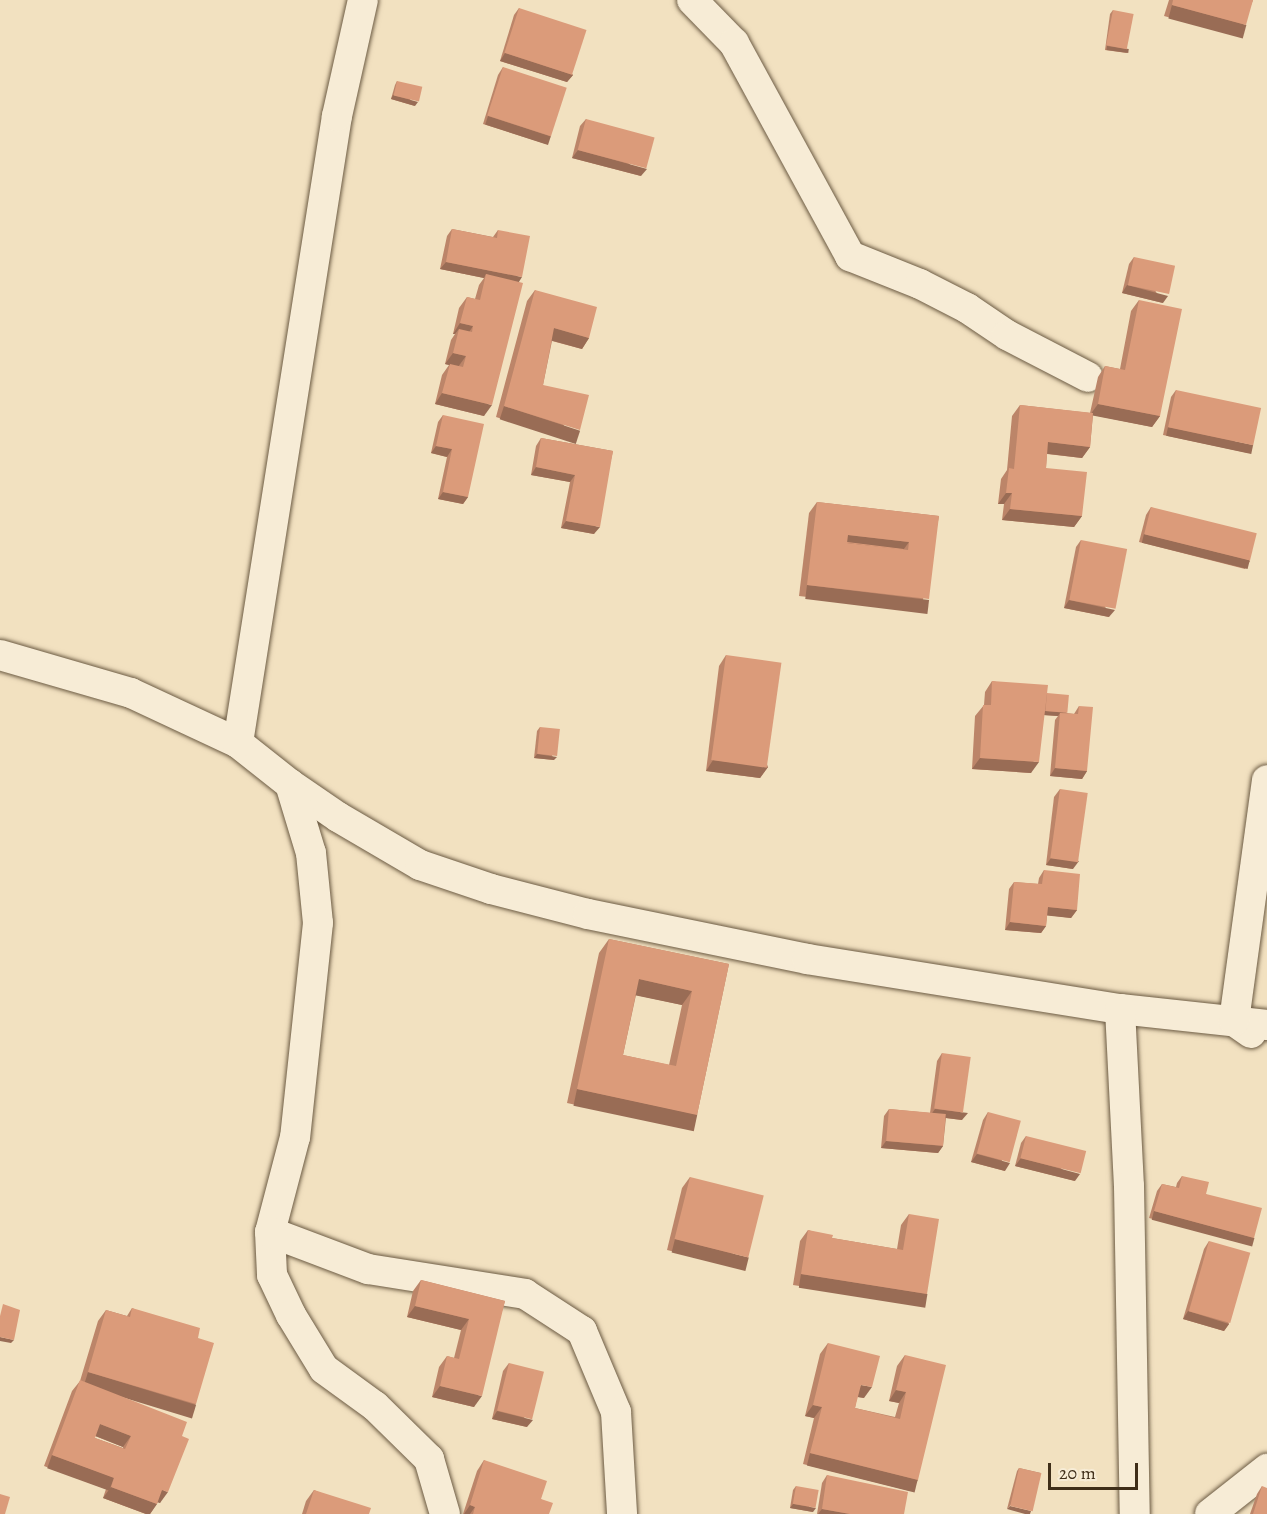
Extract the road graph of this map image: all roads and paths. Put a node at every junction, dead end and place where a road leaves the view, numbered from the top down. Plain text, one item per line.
1 (363, 0) edge
2 (692, 0) edge
3 (1088, 377) dead end
4 (0, 655) edge
5 (238, 743) junction
6 (1267, 780) edge
7 (290, 784) junction
8 (1120, 1009) junction
9 (1234, 1021) junction
10 (1267, 1025) edge
11 (1267, 1044) edge
12 (270, 1232) junction
13 (1267, 1469) edge
14 (445, 1514) edge
15 (622, 1514) edge
16 (1135, 1514) edge
17 (1210, 1514) edge

1 - 5 street
2 - 3 street
4 - 5 street
5 - 7 street
6 - 9 street
7 - 8 street
7 - 12 street
8 - 9 street
8 - 16 street
9 - 10 street
9 - 11 street
12 - 14 street
12 - 15 street
13 - 17 street

